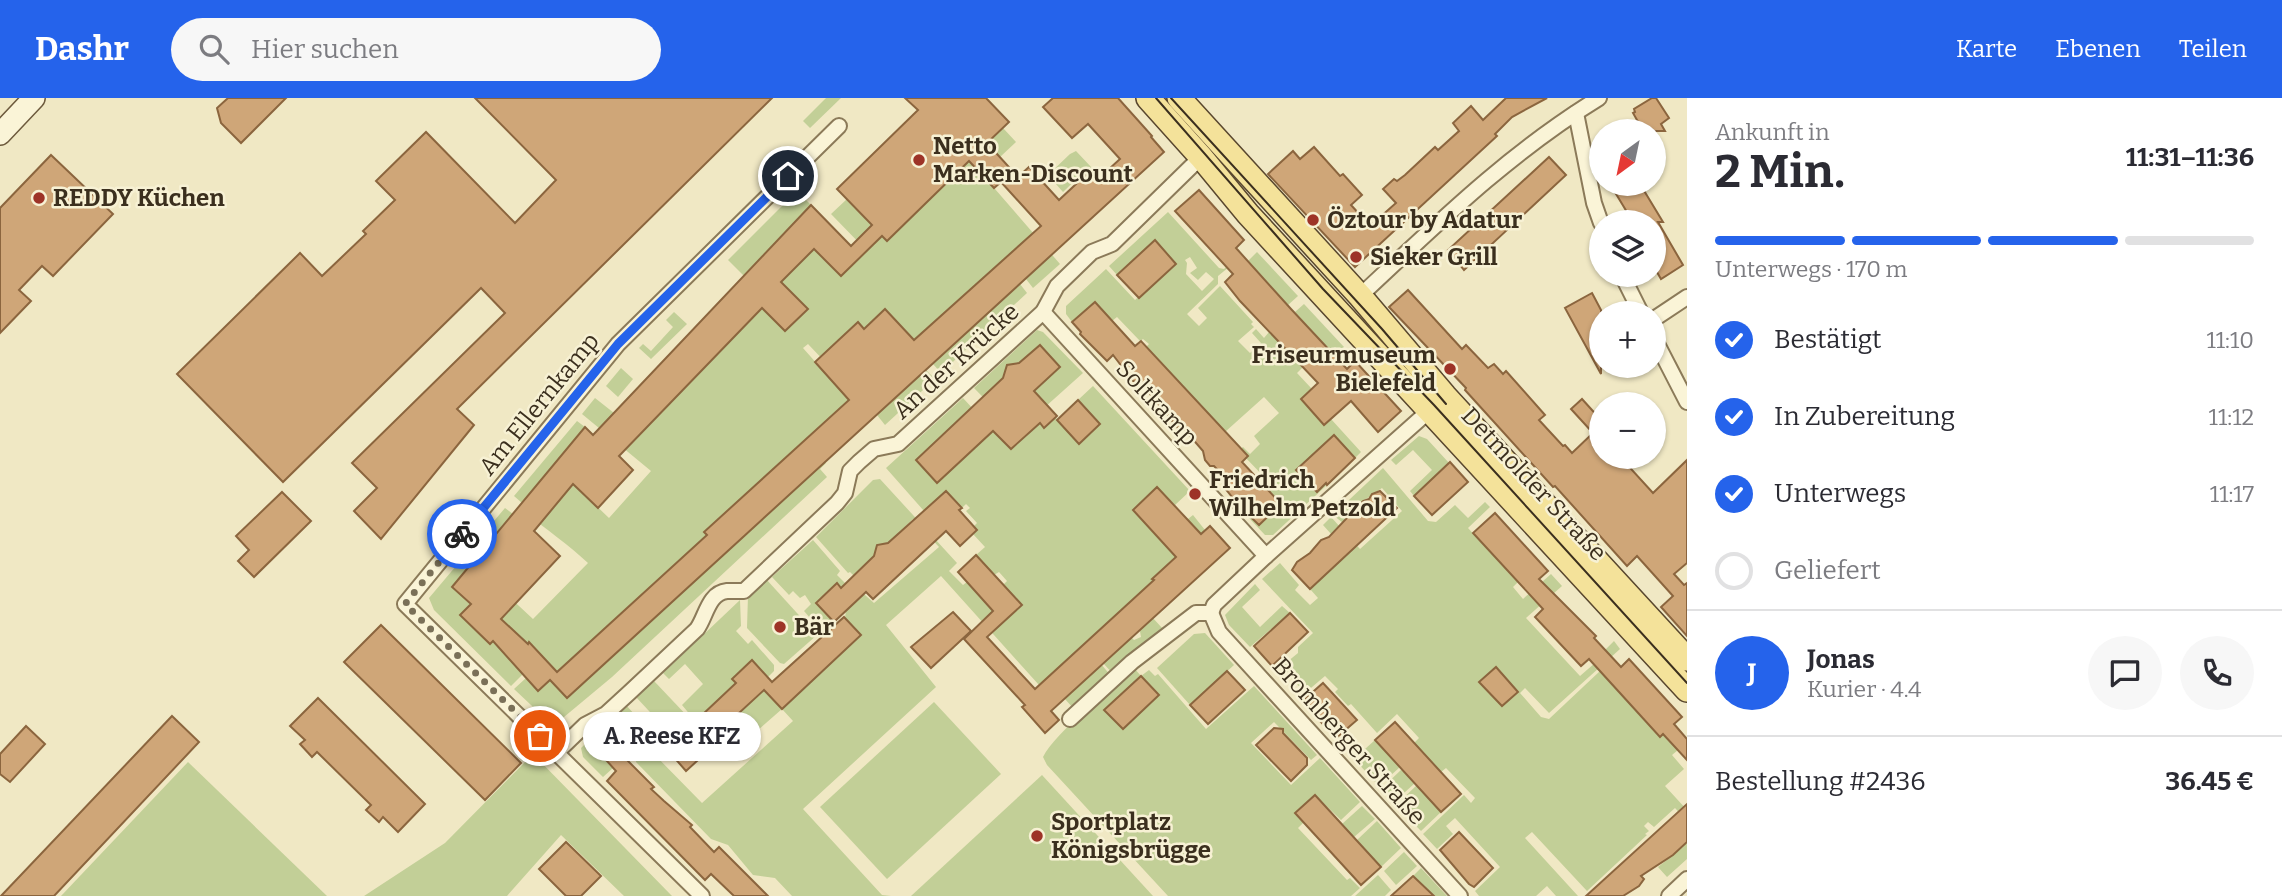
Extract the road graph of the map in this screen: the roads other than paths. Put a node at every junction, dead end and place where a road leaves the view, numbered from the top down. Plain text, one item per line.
1 (34, 98) edge
2 (1148, 98) edge
3 (1179, 98) edge
4 (1594, 99) edge
5 (1576, 113) junction
6 (839, 126) dead end
7 (0, 134) edge
8 (1201, 157) junction
9 (1597, 210) edge
10 (1360, 296) junction
11 (1687, 297) edge
12 (1666, 311) edge
13 (1043, 312) junction
14 (1341, 315) junction
15 (1666, 361) edge
16 (1687, 402) edge
17 (1430, 410) junction
18 (1266, 556) junction
19 (1211, 613) junction
20 (1687, 659) edge
21 (1687, 690) edge
22 (1070, 719) dead end
23 (557, 752) junction
24 (1687, 879) edge
25 (699, 895) edge
26 (1460, 896) edge
27 (1669, 896) edge

1 - 7 street
2 - 8 main road, Detmolder Straße
3 - 10 main road, Detmolder Straße
4 - 5 street
5 - 9 street
5 - 10 street
6 - 23 street, Am Ellernkamp
8 - 13 street, An der Krücke
8 - 14 main road, Detmolder Straße
10 - 14 main road
10 - 20 main road, Detmolder Straße
11 - 12 street
13 - 18 street, Soltkamp
13 - 23 street, An der Krücke
14 - 17 main road, Detmolder Straße
15 - 16 street
17 - 18 street
17 - 21 main road, Detmolder Straße
18 - 19 street
19 - 22 street
19 - 26 street, Bromberger Straße
23 - 25 street
24 - 27 street

